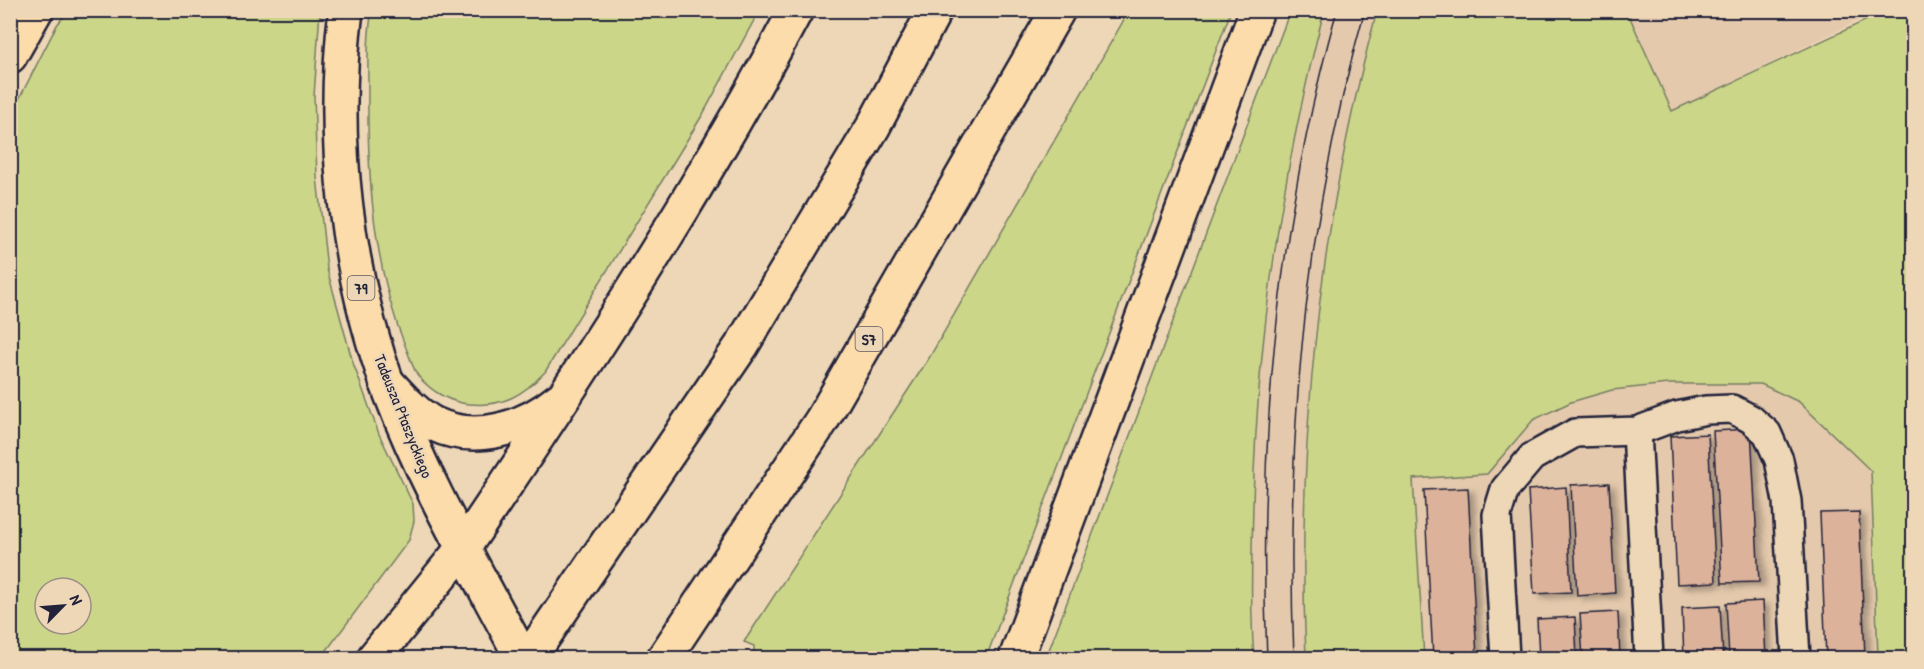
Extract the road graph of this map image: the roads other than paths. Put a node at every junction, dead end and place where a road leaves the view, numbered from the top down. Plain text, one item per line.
1 (36, 10) edge
2 (346, 10) edge
3 (796, 10) edge
4 (935, 10) edge
5 (1058, 10) edge
6 (1257, 10) edge
7 (10, 56) edge
8 (386, 381) junction
9 (569, 391) junction
10 (1637, 430) junction
11 (464, 547) junction
12 (374, 658) edge
13 (522, 658) edge
14 (529, 658) edge
15 (664, 658) edge
16 (1016, 658) edge
17 (1505, 658) edge
18 (1649, 658) edge
19 (1796, 658) edge

1 - 7 main road
2 - 8 main road, Tadeusza Ptaszyckiego / 79
3 - 9 main road
4 - 14 main road
5 - 15 main road, S7
6 - 16 main road
8 - 9 main road
8 - 11 main road, Tadeusza Ptaszyckiego / 79
9 - 11 main road
10 - 17 lane
10 - 18 lane
10 - 19 lane
11 - 12 main road
11 - 13 main road, Tadeusza Ptaszyckiego / 79

